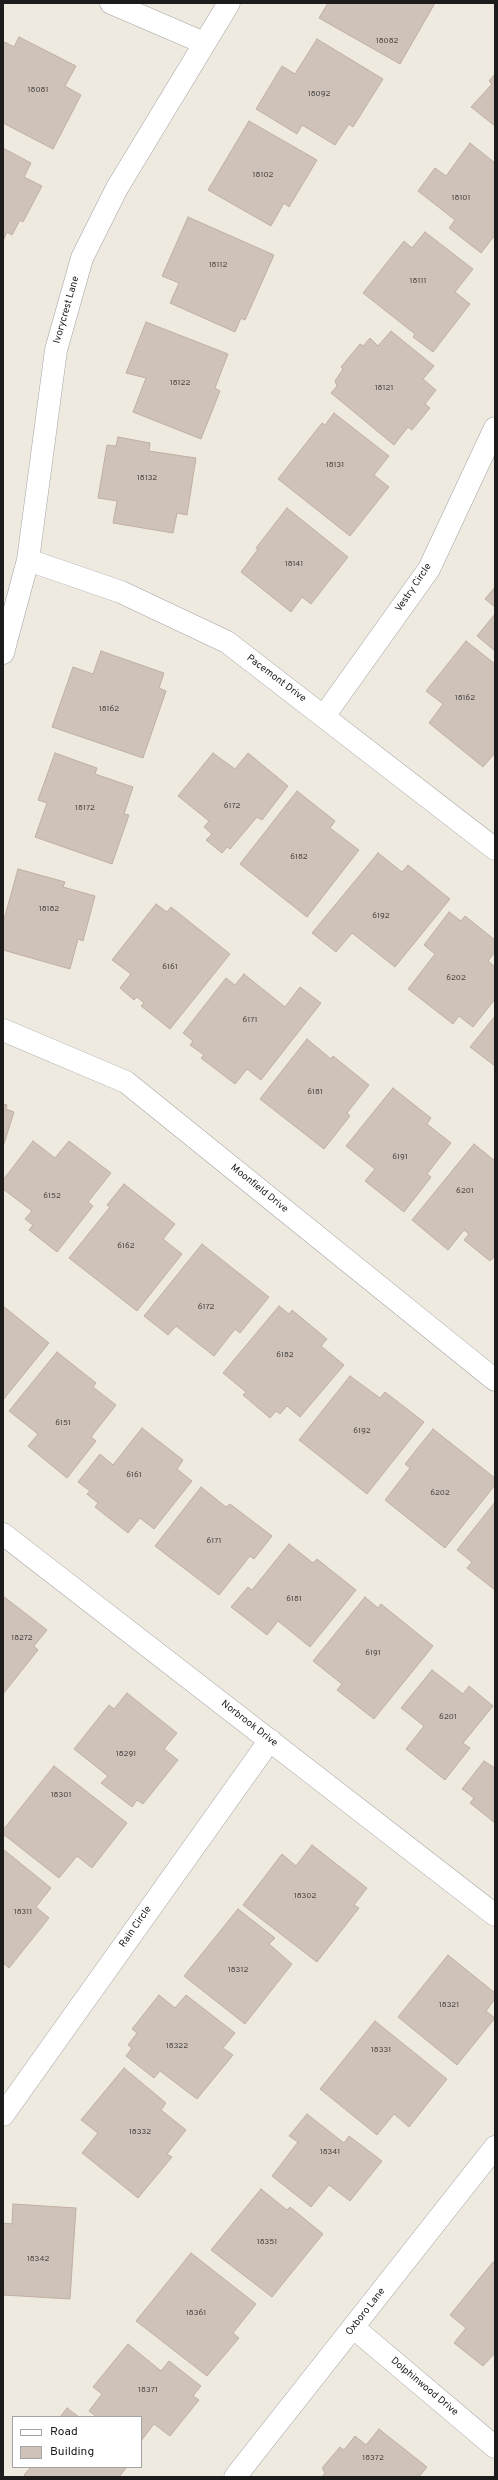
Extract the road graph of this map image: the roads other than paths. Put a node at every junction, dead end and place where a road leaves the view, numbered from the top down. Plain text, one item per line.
1 (111, 3) edge
2 (229, 3) edge
3 (204, 43) junction
4 (495, 428) edge
5 (28, 560) junction
6 (3, 653) edge
7 (324, 716) junction
8 (495, 849) edge
9 (3, 1030) edge
10 (495, 1380) edge
11 (3, 1534) edge
12 (270, 1740) junction
13 (495, 1915) edge
14 (3, 2115) edge
15 (495, 2147) edge
16 (354, 2328) junction
17 (495, 2447) edge
18 (235, 2477) edge

1 - 3 street
2 - 3 street, Ivorycrest Lane
3 - 5 street, Ivorycrest Lane
4 - 7 street, Vestry Circle
5 - 6 street, Ivorycrest Lane
5 - 7 street, Pacemont Drive
7 - 8 street, Pacemont Drive
9 - 10 street, Moonfield Drive
11 - 12 street, Norbrook Drive
12 - 13 street, Norbrook Drive
12 - 14 street, Rain Circle
15 - 16 street, Oxboro Lane
16 - 17 street, Dolphinwood Drive
16 - 18 street, Oxboro Lane

